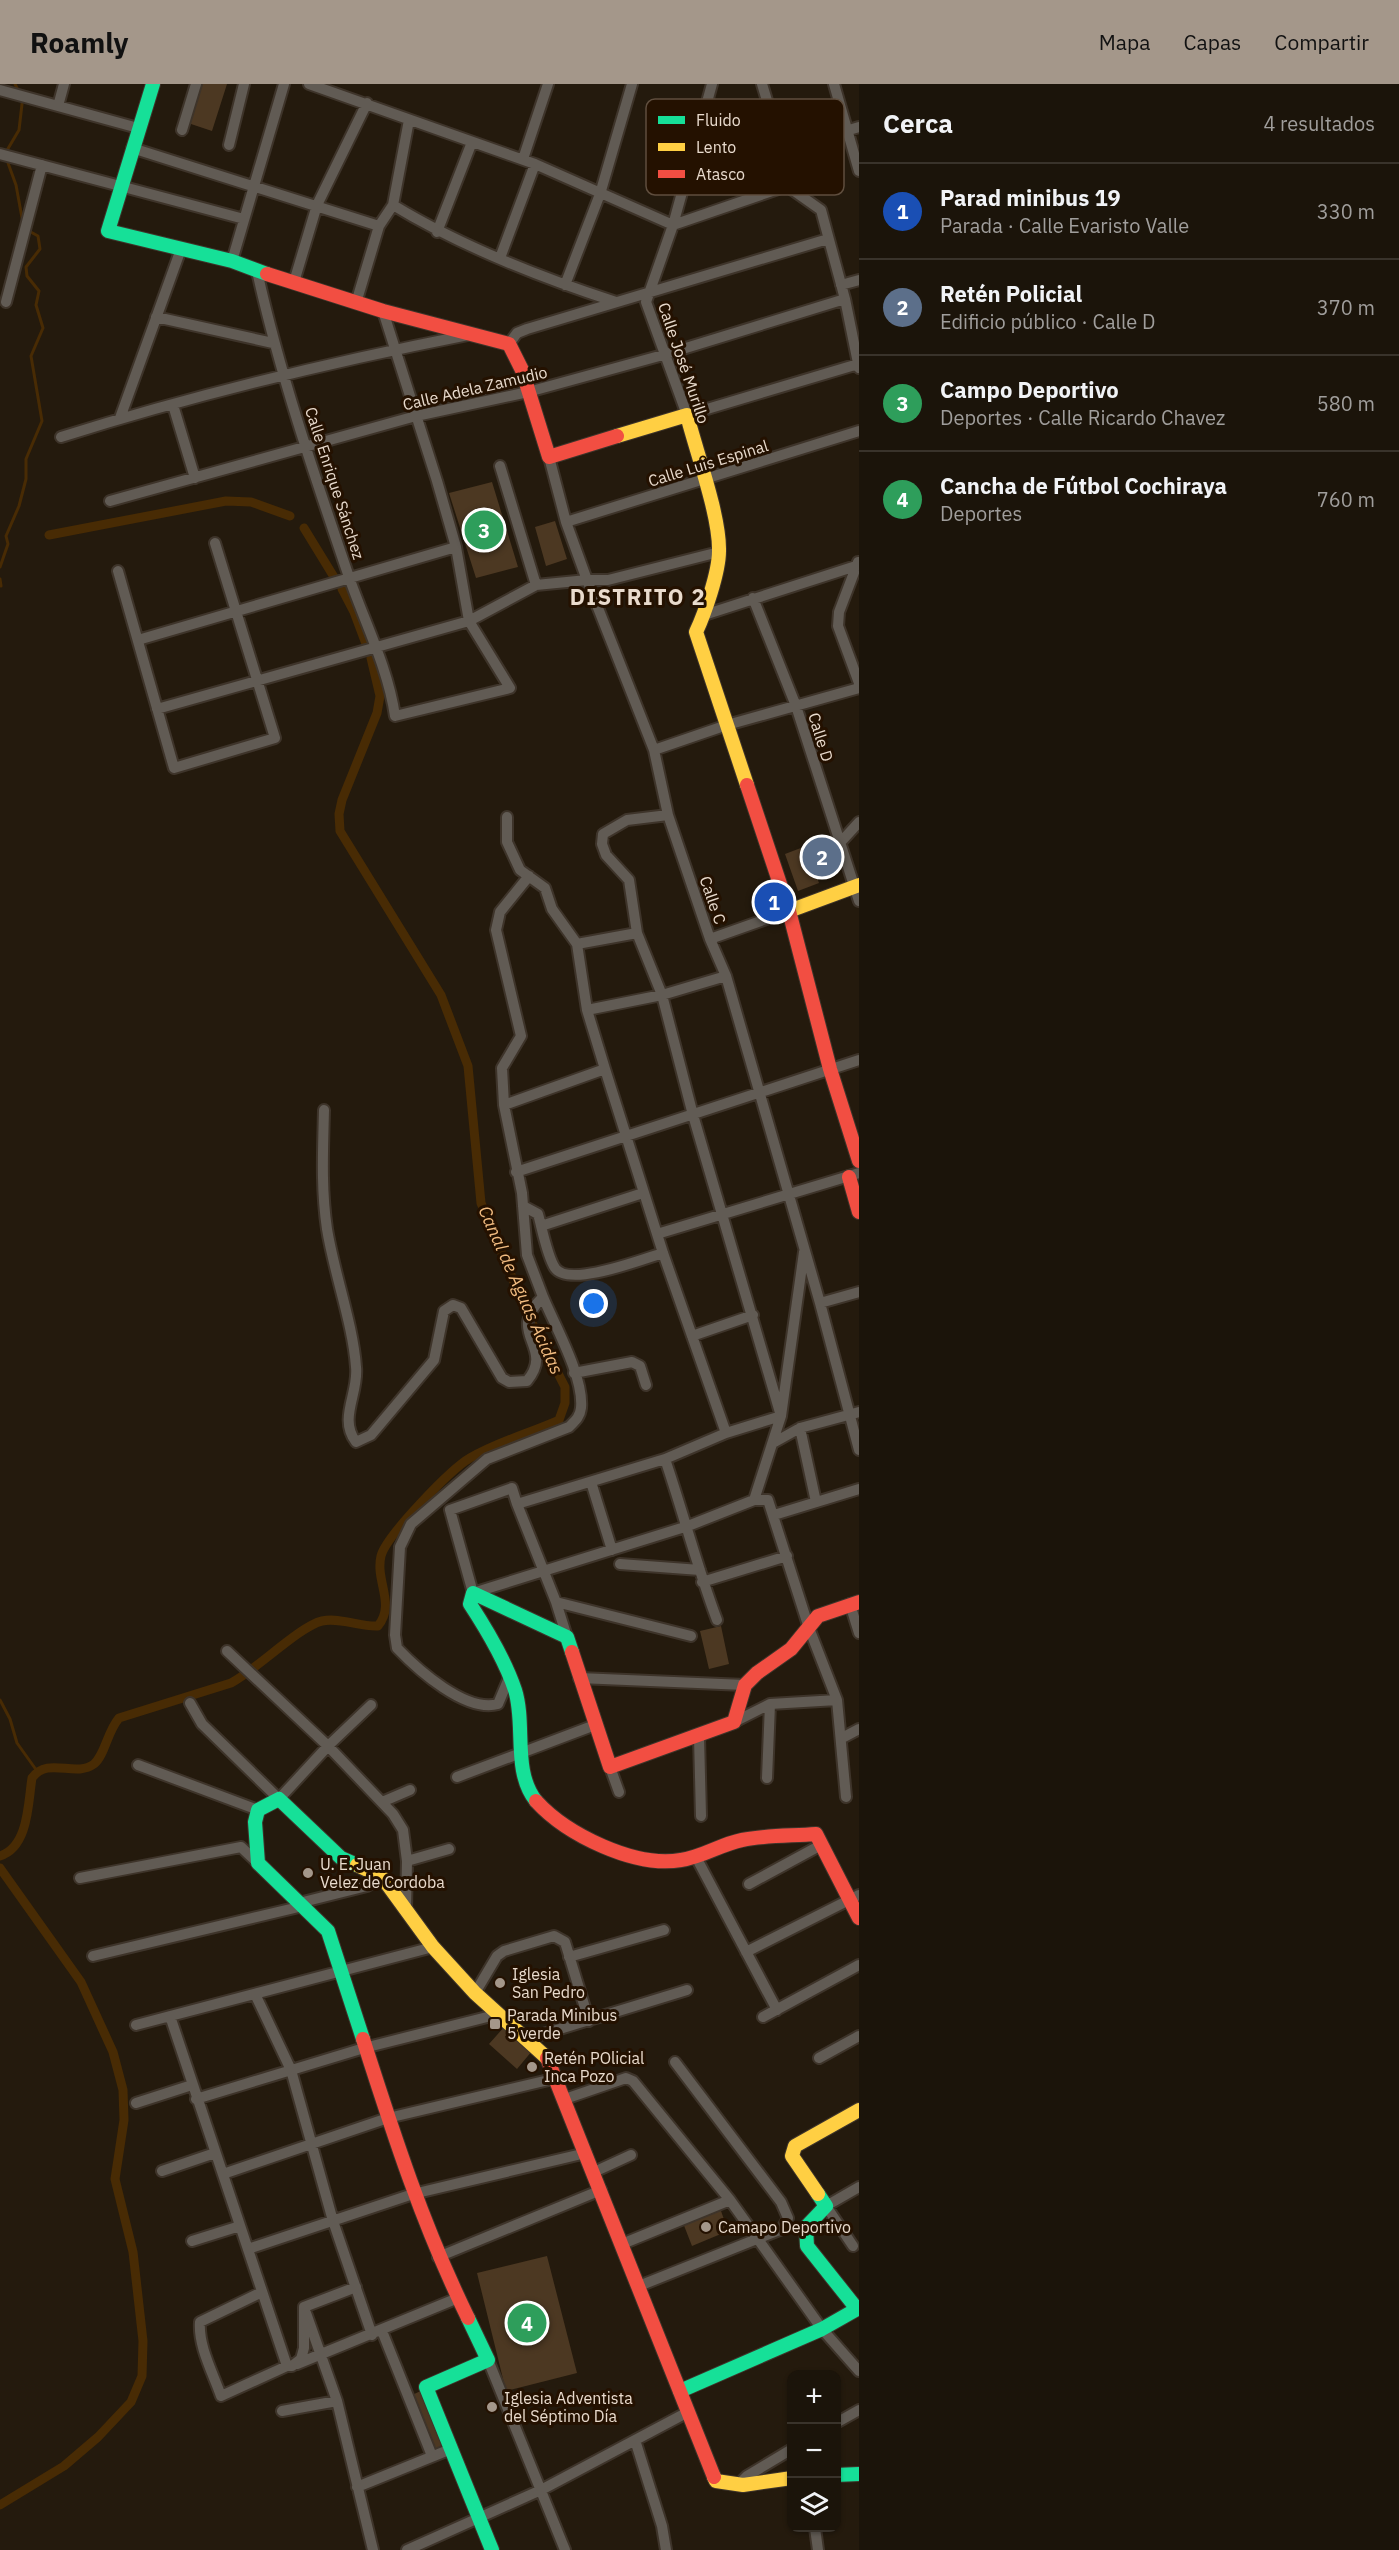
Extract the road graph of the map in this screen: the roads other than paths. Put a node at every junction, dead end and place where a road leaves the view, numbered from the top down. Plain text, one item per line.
1 (64, 84) edge
2 (153, 84) edge
3 (196, 84) edge
4 (244, 84) edge
5 (284, 84) edge
6 (309, 84) edge
7 (548, 84) edge
8 (632, 84) edge
9 (712, 84) edge
10 (762, 84) edge
11 (834, 84) edge
12 (0, 90) edge
13 (708, 99) edge
14 (767, 99) edge
15 (838, 99) edge
16 (367, 103) junction
17 (58, 106) junction
18 (409, 120) junction
19 (844, 120) edge
20 (859, 127) edge
21 (138, 128) junction
22 (182, 130) dead end
23 (847, 131) junction
24 (844, 132) edge
25 (472, 142) junction
26 (229, 145) dead end
27 (132, 148) junction
28 (0, 154) edge
29 (523, 159) junction
30 (535, 164) junction
31 (42, 165) junction
32 (859, 171) edge
33 (253, 185) junction
34 (121, 186) junction
35 (600, 194) junction
36 (681, 195) edge
37 (760, 195) edge
38 (799, 195) edge
39 (317, 205) junction
40 (393, 205) junction
41 (244, 219) junction
42 (672, 225) junction
43 (379, 226) junction
44 (437, 232) junction
45 (828, 239) junction
46 (181, 249) junction
47 (500, 258) junction
48 (232, 261) junction
49 (257, 271) junction
50 (859, 280) edge
51 (294, 282) junction
52 (565, 285) junction
53 (841, 285) junction
54 (647, 294) junction
55 (845, 299) junction
56 (6, 302) dead end
57 (616, 302) junction
58 (356, 303) junction
59 (383, 311) junction
60 (156, 316) junction
61 (468, 334) junction
62 (273, 343) junction
63 (509, 344) junction
64 (395, 349) junction
65 (663, 355) junction
66 (858, 366) edge
67 (285, 376) junction
68 (528, 392) junction
69 (172, 405) junction
70 (416, 416) junction
71 (687, 416) junction
72 (120, 418) junction
73 (859, 431) edge
74 (61, 437) dead end
75 (307, 446) junction
76 (549, 457) junction
77 (500, 466) dead end
78 (195, 478) junction
79 (703, 482) junction
80 (110, 501) dead end
81 (566, 522) junction
82 (215, 543) dead end
83 (456, 547) junction
84 (719, 552) junction
85 (859, 563) edge
86 (118, 571) dead end
87 (350, 579) junction
88 (586, 580) junction
89 (536, 585) junction
90 (753, 598) junction
91 (235, 613) junction
92 (705, 615) junction
93 (470, 621) junction
94 (138, 640) junction
95 (376, 649) junction
96 (255, 680) junction
97 (859, 683) edge
98 (859, 688) edge
99 (796, 706) junction
100 (157, 709) junction
101 (728, 725) junction
102 (654, 750) junction
103 (668, 815) junction
104 (507, 817) dead end
105 (859, 822) edge
106 (839, 844) junction
107 (529, 876) junction
108 (857, 886) edge
109 (859, 901) edge
110 (789, 911) junction
111 (637, 933) junction
112 (710, 939) junction
113 (577, 944) junction
114 (726, 976) junction
115 (662, 995) junction
116 (587, 1010) junction
117 (859, 1060) edge
118 (605, 1069) junction
119 (830, 1069) junction
120 (759, 1093) junction
121 (504, 1105) junction
122 (324, 1110) dead end
123 (693, 1115) junction
124 (627, 1136) junction
125 (859, 1161) edge
126 (516, 1172) junction
127 (854, 1175) edge
128 (643, 1193) junction
129 (788, 1195) junction
130 (523, 1206) junction
131 (859, 1212) edge
132 (722, 1214) junction
133 (542, 1226) junction
134 (657, 1234) junction
135 (804, 1252) junction
136 (663, 1253) junction
137 (859, 1292) edge
138 (543, 1297) junction
139 (820, 1304) junction
140 (753, 1315) junction
141 (692, 1336) junction
142 (574, 1373) junction
143 (646, 1385) dead end
144 (855, 1413) edge
145 (781, 1416) junction
146 (800, 1428) junction
147 (726, 1433) junction
148 (773, 1443) junction
149 (859, 1450) edge
150 (665, 1459) junction
151 (591, 1482) junction
152 (859, 1489) edge
153 (754, 1500) junction
154 (816, 1502) junction
155 (517, 1504) junction
156 (774, 1515) junction
157 (688, 1526) junction
158 (612, 1550) junction
159 (787, 1556) junction
160 (620, 1564) dead end
161 (700, 1570) junction
162 (544, 1573) junction
163 (702, 1582) junction
164 (473, 1593) junction
165 (556, 1602) junction
166 (854, 1603) edge
167 (717, 1620) dead end
168 (809, 1628) junction
169 (859, 1633) edge
170 (692, 1636) dead end
171 (567, 1637) junction
172 (227, 1651) dead end
173 (509, 1678) junction
174 (579, 1678) junction
175 (745, 1685) junction
176 (837, 1700) junction
177 (190, 1703) dead end
178 (770, 1704) junction
179 (371, 1706) dead end
180 (734, 1722) junction
181 (595, 1725) junction
182 (859, 1730) edge
183 (699, 1737) junction
184 (842, 1738) junction
185 (328, 1746) junction
186 (522, 1752) junction
187 (138, 1765) dead end
188 (610, 1767) junction
189 (457, 1777) dead end
190 (767, 1778) dead end
191 (410, 1790) dead end
192 (619, 1792) dead end
193 (846, 1797) dead end
194 (279, 1799) junction
195 (382, 1802) junction
196 (258, 1810) junction
197 (701, 1816) dead end
198 (821, 1845) junction
199 (449, 1849) dead end
200 (696, 1857) junction
201 (407, 1862) junction
202 (258, 1863) junction
203 (382, 1877) junction
204 (80, 1878) dead end
205 (749, 1884) dead end
206 (854, 1898) edge
207 (301, 1905) junction
208 (406, 1909) junction
209 (859, 1918) edge
210 (664, 1930) dead end
211 (433, 1947) junction
212 (746, 1952) junction
213 (93, 1956) dead end
214 (569, 1957) junction
215 (859, 1965) edge
216 (341, 1971) junction
217 (687, 1990) dead end
218 (255, 1994) junction
219 (475, 1994) junction
220 (777, 2010) junction
221 (499, 2014) junction
222 (170, 2016) junction
223 (763, 2017) dead end
224 (589, 2021) junction
225 (136, 2025) dead end
226 (859, 2036) edge
227 (527, 2039) junction
228 (364, 2048) junction
229 (819, 2058) dead end
230 (675, 2062) dead end
231 (291, 2070) junction
232 (557, 2078) junction
233 (192, 2085) junction
234 (196, 2099) junction
235 (565, 2099) junction
236 (136, 2103) dead end
237 (859, 2110) edge
238 (388, 2118) junction
239 (310, 2144) junction
240 (215, 2153) junction
241 (586, 2153) junction
242 (631, 2155) dead end
243 (162, 2171) dead end
244 (594, 2172) junction
245 (223, 2174) junction
246 (859, 2187) edge
247 (601, 2190) junction
248 (413, 2194) junction
249 (730, 2200) junction
250 (826, 2206) junction
251 (333, 2221) junction
252 (240, 2226) junction
253 (758, 2239) junction
254 (192, 2241) dead end
255 (622, 2244) junction
256 (853, 2246) dead end
257 (248, 2249) junction
258 (438, 2257) junction
259 (639, 2286) junction
260 (356, 2287) junction
261 (262, 2292) junction
262 (458, 2298) junction
263 (304, 2307) junction
264 (858, 2309) edge
265 (822, 2329) junction
266 (377, 2333) junction
267 (321, 2355) junction
268 (488, 2360) junction
269 (292, 2365) junction
270 (859, 2371) edge
271 (426, 2387) junction
272 (680, 2391) junction
273 (406, 2395) junction
274 (337, 2401) junction
275 (859, 2410) edge
276 (282, 2411) dead end
277 (688, 2412) junction
278 (841, 2421) edge
279 (635, 2440) junction
280 (451, 2449) junction
281 (787, 2452) edge
282 (432, 2456) junction
283 (859, 2474) edge
284 (841, 2475) edge
285 (787, 2479) edge
286 (738, 2485) junction
287 (357, 2487) junction
288 (541, 2490) junction
289 (478, 2518) junction
290 (816, 2532) edge
291 (428, 2546) edge
292 (373, 2550) edge
293 (407, 2550) edge
294 (492, 2550) edge
295 (565, 2550) edge
296 (666, 2550) edge
297 (818, 2550) edge

1 - 17 street
2 - 21 street
3 - 22 street
4 - 26 street
5 - 33 street
6 - 16 street
7 - 29 street
8 - 35 street
9 - 13 street, Calle José Murillo
10 - 14 street
11 - 15 street
12 - 17 street
16 - 18 street
16 - 39 street
17 - 21 street
18 - 25 street
18 - 40 street
19 - 23 street
20 - 23 street
21 - 27 street
23 - 24 street
23 - 32 street
25 - 29 street
25 - 44 street
27 - 33 street
27 - 34 street
28 - 31 street
29 - 30 street
30 - 35 street
30 - 47 street
31 - 34 street
31 - 56 street
33 - 39 street
33 - 41 street
34 - 41 street
34 - 46 street
35 - 42 street
35 - 52 street
36 - 42 street, Calle José Murillo
37 - 42 street
38 - 45 street
39 - 43 street
39 - 51 street
40 - 43 street
40 - 44 street
41 - 48 street
42 - 54 street, Calle José Murillo
43 - 58 street
44 - 47 street
45 - 53 street
45 - 54 street
46 - 48 street
46 - 60 street
47 - 52 street
48 - 49 street
49 - 51 street
49 - 62 street, Calle Enrique Sánchez
50 - 53 street
51 - 58 street
52 - 57 street
53 - 55 street
54 - 57 street
54 - 65 street, Calle José Murillo
55 - 65 street, Calle Adela Zamudio
55 - 66 street
57 - 63 street
58 - 59 street
59 - 61 street
59 - 64 street
60 - 62 street
60 - 72 street
61 - 63 street
61 - 64 street
62 - 67 street, Calle Enrique Sánchez
63 - 68 street
64 - 67 street
64 - 70 street
65 - 68 street, Calle Adela Zamudio
65 - 71 street, Calle José Murillo
66 - 71 street
67 - 69 street
67 - 75 street, Calle Enrique Sánchez
68 - 70 street, Calle Adela Zamudio
68 - 76 street
69 - 72 street
69 - 78 street
70 - 75 street, Calle Adela Zamudio
70 - 83 street
71 - 76 street
71 - 79 street, Calle José Murillo
72 - 74 street
73 - 79 street, Calle Luis Espinal
75 - 78 street, Calle Adela Zamudio
75 - 87 street, Calle Enrique Sánchez
76 - 81 street, Calle C
77 - 89 street
78 - 80 street, Calle Adela Zamudio
79 - 81 street, Calle Luis Espinal
79 - 84 street, Calle José Murillo
81 - 88 street, Calle C
82 - 91 street
83 - 87 street
83 - 93 street
84 - 88 street
84 - 92 street
85 - 90 street
85 - 97 street
86 - 94 street
87 - 91 street
87 - 95 street, Calle Enrique Sánchez
88 - 89 street
88 - 102 street, Calle C
89 - 93 street
90 - 92 street
90 - 99 street, Calle D
91 - 94 street
91 - 96 street
92 - 101 street
93 - 95 street
93 - 95 street, Calle Enrique Sánchez
94 - 100 street
95 - 96 street
96 - 100 street
96 - 100 street
98 - 99 street
99 - 101 street
99 - 106 street, Calle D
101 - 102 street
101 - 110 street
102 - 103 street, Calle C
103 - 111 street
103 - 112 street, Calle C
104 - 107 street
105 - 106 street
106 - 108 street, Calle D
107 - 113 street
107 - 121 street
108 - 109 street, Calle D
108 - 110 street
110 - 112 street
110 - 119 street
111 - 113 street
111 - 115 street
112 - 114 street, Calle C
113 - 116 street
114 - 115 street
114 - 120 street, Calle C
115 - 116 street
115 - 123 street
116 - 118 street
117 - 119 street
118 - 121 street
118 - 124 street
119 - 120 street
119 - 125 street
120 - 123 street
120 - 129 street, Calle C
121 - 126 street
122 - 138 street
123 - 124 street
123 - 132 street
124 - 126 street
124 - 128 street
126 - 130 street
127 - 129 street
127 - 131 street
128 - 133 street
128 - 134 street
129 - 132 street
129 - 135 street, Calle C
130 - 133 street
130 - 138 street
132 - 134 street
132 - 140 street
133 - 136 street
134 - 136 street
135 - 139 street, Calle C
135 - 145 street
136 - 141 street
137 - 139 street
138 - 142 street
139 - 144 street, Calle C
140 - 141 street
140 - 145 street
141 - 147 street
142 - 143 street
142 - 173 street
144 - 146 street
144 - 149 street, Calle C
145 - 147 street
145 - 148 street
146 - 148 street
146 - 154 street
147 - 150 street
148 - 153 street
150 - 151 street
150 - 157 street
151 - 155 street
151 - 158 street
152 - 154 street
153 - 156 street
153 - 157 street
154 - 156 street
155 - 162 street
155 - 164 street
156 - 159 street
157 - 158 street
157 - 161 street
158 - 162 street
159 - 163 street
159 - 168 street
160 - 161 street
161 - 163 street
162 - 164 street
162 - 165 street
163 - 167 street
164 - 171 street
164 - 173 street
165 - 170 street
165 - 171 street
166 - 168 street
166 - 169 street
168 - 175 street
168 - 176 street
171 - 174 street
172 - 185 street
173 - 186 street
174 - 175 street
174 - 181 street
175 - 180 street
176 - 178 street
176 - 184 street
177 - 194 street
178 - 180 street
178 - 190 street
179 - 185 street
180 - 183 street
181 - 186 street
181 - 188 street
182 - 184 street
183 - 188 street
183 - 197 street
184 - 193 street
185 - 194 street
185 - 195 street
186 - 189 street
186 - 200 street
187 - 196 street
188 - 192 street
191 - 195 street
194 - 196 street
194 - 203 street
195 - 201 street
196 - 202 street
198 - 200 street
198 - 205 street
198 - 206 street
199 - 201 street
200 - 212 street
201 - 208 street
202 - 204 street
202 - 207 street
203 - 207 street
203 - 208 street
206 - 209 street
206 - 212 street
207 - 213 street
207 - 216 street
208 - 211 street
210 - 214 street
211 - 216 street
211 - 219 street
212 - 220 street
214 - 219 street
214 - 224 street
215 - 220 street
216 - 218 street
216 - 228 street
217 - 224 street
218 - 222 street
218 - 231 street
219 - 221 street
220 - 223 street
221 - 227 street
221 - 228 street
222 - 225 street
222 - 233 street
224 - 227 street
226 - 229 street
227 - 232 street
228 - 231 street
228 - 238 street
230 - 253 street
231 - 234 street
231 - 239 street
232 - 235 street
232 - 238 street
233 - 234 street
233 - 236 street
234 - 240 street
235 - 241 street
235 - 249 street
237 - 250 street
238 - 239 street
238 - 248 street
239 - 245 street
239 - 251 street
240 - 243 street
240 - 245 street
241 - 244 street
241 - 248 street
242 - 244 street
244 - 247 street
245 - 252 street
246 - 250 street
247 - 255 street
247 - 258 street
248 - 251 street
248 - 258 street
249 - 253 street
249 - 255 street
250 - 256 street
250 - 264 street
251 - 257 street
251 - 260 street
252 - 254 street
252 - 257 street
253 - 259 street
253 - 265 street
255 - 259 street
257 - 261 street
258 - 262 street
259 - 272 street
260 - 263 street
260 - 266 street
261 - 269 street
261 - 269 street
262 - 266 street
262 - 268 street
263 - 267 street
263 - 269 street
264 - 265 street
265 - 270 street
265 - 272 street
266 - 267 street
266 - 273 street
267 - 269 street
267 - 274 street
268 - 271 street
268 - 288 street
271 - 273 street
271 - 280 street
272 - 277 street
273 - 282 street
274 - 276 street
274 - 287 street
275 - 278 street
277 - 279 street
277 - 286 street
279 - 288 street
279 - 296 street
280 - 282 street
280 - 289 street
281 - 286 street
282 - 287 street
283 - 284 street
285 - 286 street
287 - 292 street
288 - 289 street
288 - 295 street
289 - 291 street
289 - 294 street
290 - 297 street
291 - 293 street

